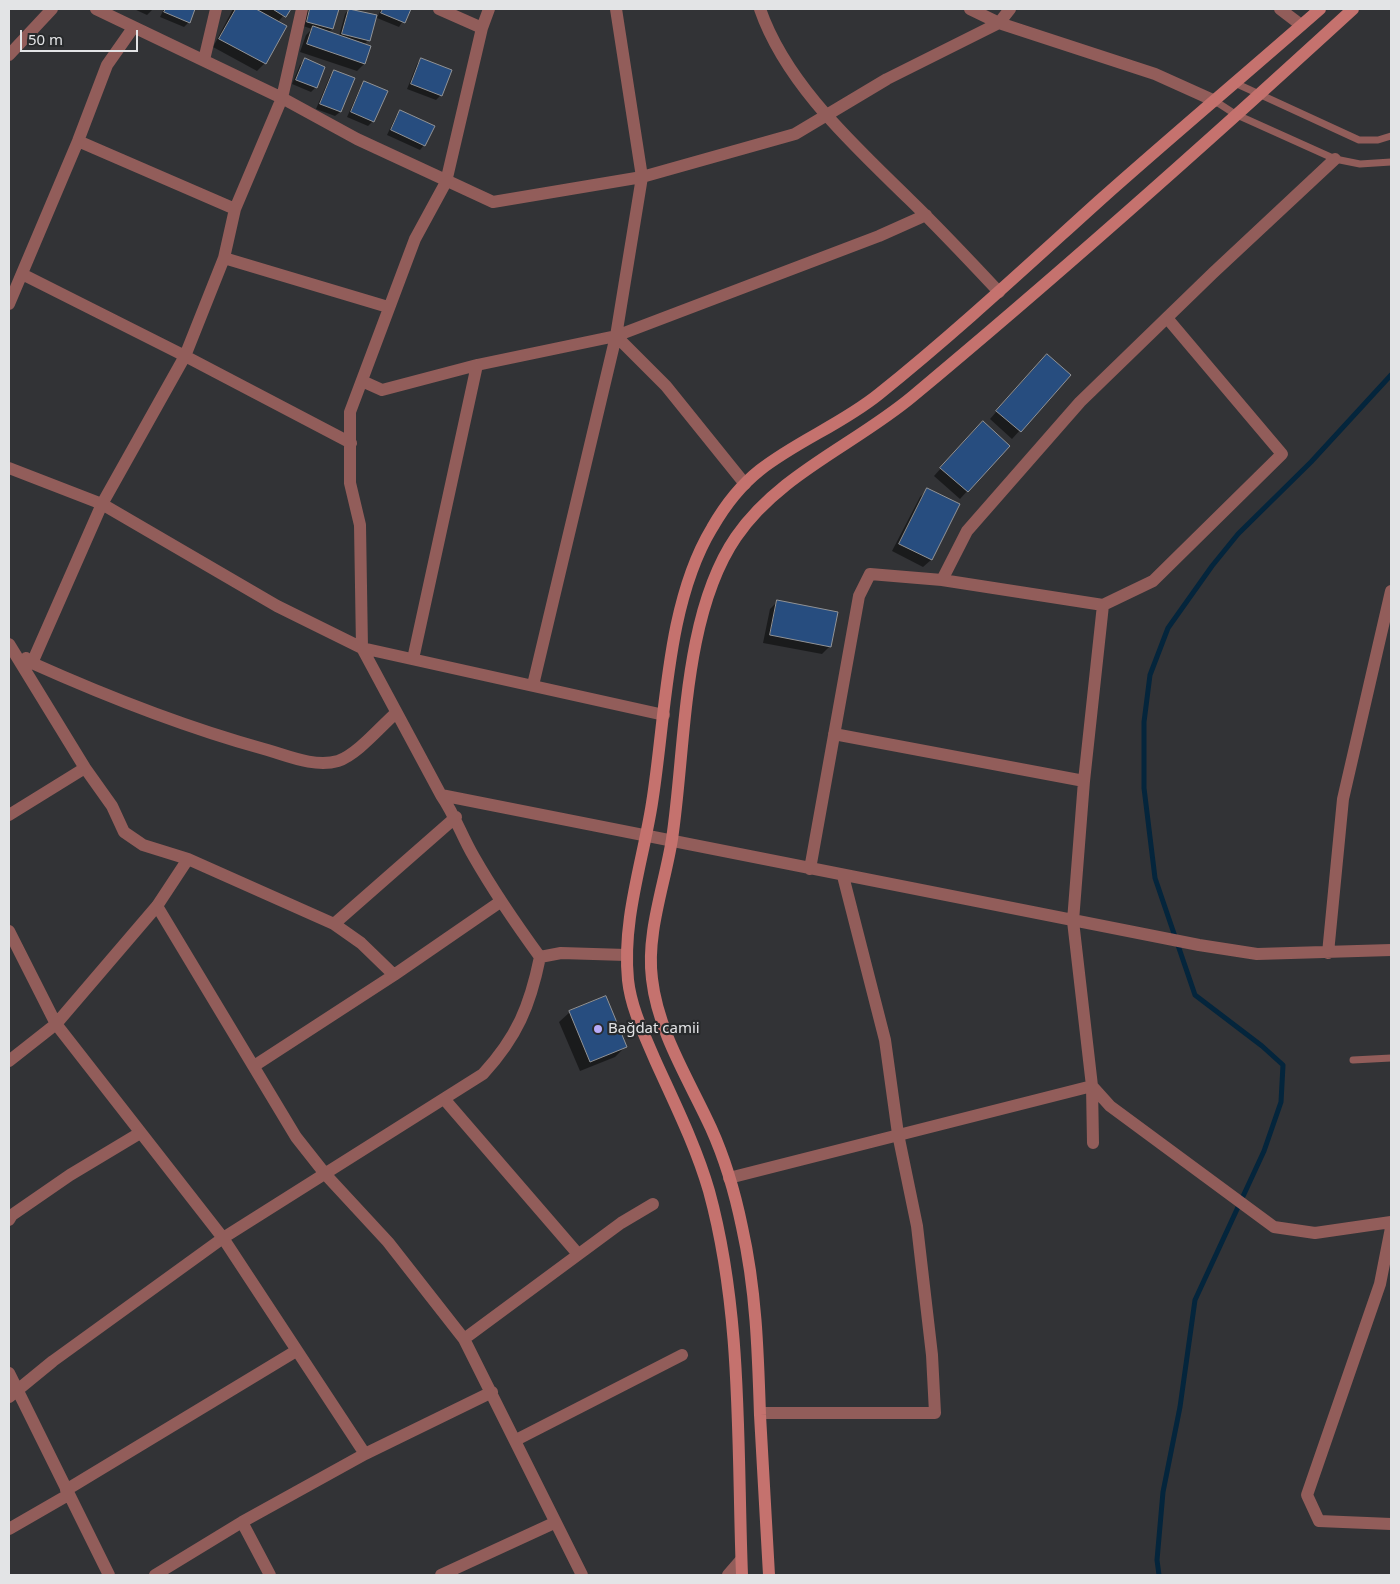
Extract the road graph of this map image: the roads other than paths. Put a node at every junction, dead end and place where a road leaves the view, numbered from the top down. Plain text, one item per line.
1 (52, 9) edge
2 (96, 9) edge
3 (216, 9) edge
4 (302, 9) edge
5 (439, 9) edge
6 (489, 9) edge
7 (616, 9) edge
8 (760, 9) edge
9 (970, 9) edge
10 (1010, 9) edge
11 (1280, 9) edge
12 (1320, 9) edge
13 (1353, 9) edge
14 (999, 23) junction
15 (1301, 25) junction
16 (133, 28) junction
17 (482, 28) junction
18 (9, 55) edge
19 (204, 60) junction
20 (1235, 84) junction
21 (1259, 93) junction
22 (282, 98) junction
23 (1215, 101) junction
24 (1235, 114) junction
25 (825, 116) junction
26 (1391, 136) edge
27 (78, 142) junction
28 (1336, 159) junction
29 (1391, 162) edge
30 (642, 177) junction
31 (446, 182) junction
32 (235, 209) junction
33 (926, 216) junction
34 (224, 258) junction
35 (22, 274) junction
36 (1000, 292) junction
37 (9, 304) edge
38 (388, 307) junction
39 (1167, 318) junction
40 (616, 336) junction
41 (185, 356) junction
42 (477, 365) junction
43 (362, 381) junction
44 (351, 443) junction
45 (9, 468) edge
46 (745, 484) junction
47 (102, 504) junction
48 (942, 580) junction
49 (1391, 591) edge
50 (1103, 604) junction
51 (9, 644) edge
52 (362, 648) junction
53 (412, 659) junction
54 (32, 663) junction
55 (533, 685) junction
56 (396, 713) junction
57 (664, 715) junction
58 (834, 734) junction
59 (85, 768) junction
60 (1084, 780) junction
61 (442, 796) junction
62 (9, 815) edge
63 (456, 817) junction
64 (646, 836) junction
65 (672, 842) junction
66 (188, 859) junction
67 (810, 869) junction
68 (842, 876) junction
69 (500, 902) junction
70 (157, 906) junction
71 (1073, 921) junction
72 (334, 924) junction
73 (9, 931) edge
74 (1391, 950) edge
75 (1328, 953) junction
76 (626, 955) junction
77 (540, 957) junction
78 (394, 975) junction
79 (56, 1024) junction
80 (1391, 1058) edge
81 (9, 1060) edge
82 (1353, 1060) dead end
83 (254, 1066) junction
84 (1092, 1086) junction
85 (445, 1100) junction
86 (140, 1133) junction
87 (898, 1134) junction
88 (1093, 1143) dead end
89 (326, 1175) junction
90 (729, 1178) junction
91 (653, 1204) dead end
92 (9, 1220) edge
93 (1391, 1222) edge
94 (1391, 1228) edge
95 (223, 1238) junction
96 (578, 1254) junction
97 (464, 1338) junction
98 (296, 1351) junction
99 (682, 1354) dead end
100 (9, 1374) edge
101 (492, 1392) junction
102 (13, 1393) edge
103 (760, 1412) junction
104 (516, 1440) junction
105 (365, 1454) junction
106 (67, 1493) junction
107 (242, 1522) junction
108 (554, 1523) junction
109 (1391, 1524) edge
110 (9, 1529) edge
111 (741, 1560) junction
112 (110, 1575) edge
113 (155, 1575) edge
114 (270, 1575) edge
115 (441, 1575) edge
116 (582, 1575) edge
117 (728, 1575) edge
118 (742, 1575) edge
119 (769, 1575) edge

1 - 18 street
2 - 16 street
3 - 19 street
4 - 22 street
5 - 17 street
6 - 17 street
7 - 30 street
8 - 25 street
9 - 14 street
10 - 14 street
11 - 15 street
12 - 15 main road
13 - 21 main road
14 - 23 street
14 - 25 street
15 - 20 main road
16 - 19 street
16 - 27 street
17 - 31 street
19 - 22 street
20 - 21 lane
20 - 23 main road
21 - 24 main road
21 - 26 lane
22 - 31 street
22 - 32 street
23 - 24 lane
23 - 36 main road
24 - 28 lane
24 - 65 main road
25 - 30 street
25 - 33 street
27 - 32 street
27 - 35 street
28 - 29 lane
28 - 39 street
30 - 31 street
30 - 40 street
31 - 38 street
32 - 34 street
33 - 36 street
33 - 40 street
34 - 38 street
34 - 41 street
35 - 37 street
35 - 41 street
36 - 46 main road
38 - 43 street
39 - 48 street
39 - 50 street
40 - 42 street
40 - 46 street
40 - 55 street
41 - 44 street
41 - 47 street
42 - 43 street
42 - 53 street
43 - 44 street
44 - 52 street
45 - 47 street
46 - 57 main road
47 - 52 street
47 - 54 street
48 - 50 street
48 - 58 street
49 - 75 street
50 - 60 street
51 - 54 street
51 - 59 street
52 - 53 street
52 - 56 street
53 - 55 street
54 - 56 street
55 - 57 street
56 - 61 street
57 - 64 main road
58 - 60 street
58 - 67 street
59 - 62 street
59 - 66 street
60 - 71 street
61 - 63 street
61 - 64 street
63 - 69 street
63 - 72 street
64 - 65 street
64 - 76 main road
65 - 67 street
65 - 90 main road
66 - 70 street
66 - 72 street
67 - 68 street
68 - 71 street
68 - 87 street
69 - 77 street
69 - 78 street
70 - 79 street
70 - 83 street
71 - 75 street
71 - 84 street
72 - 78 street
73 - 79 street
74 - 75 street
76 - 77 street
76 - 111 main road
77 - 85 street
78 - 83 street
79 - 81 street
79 - 86 street
80 - 82 lane
83 - 89 street
84 - 87 street
84 - 88 street
84 - 93 street
85 - 89 street
85 - 96 street
86 - 92 street
86 - 95 street
87 - 90 street
87 - 103 street
89 - 95 street
89 - 97 street
90 - 103 main road
91 - 96 street
94 - 109 street
95 - 98 street
95 - 102 street
96 - 97 street
97 - 101 street
98 - 105 street
98 - 106 street
99 - 104 street
100 - 102 street
101 - 104 street
101 - 105 street
102 - 106 street
103 - 119 main road
104 - 108 street
105 - 107 street
106 - 110 street
106 - 112 street
107 - 113 street
107 - 114 street
108 - 115 street
108 - 116 street
111 - 117 street
111 - 118 main road

